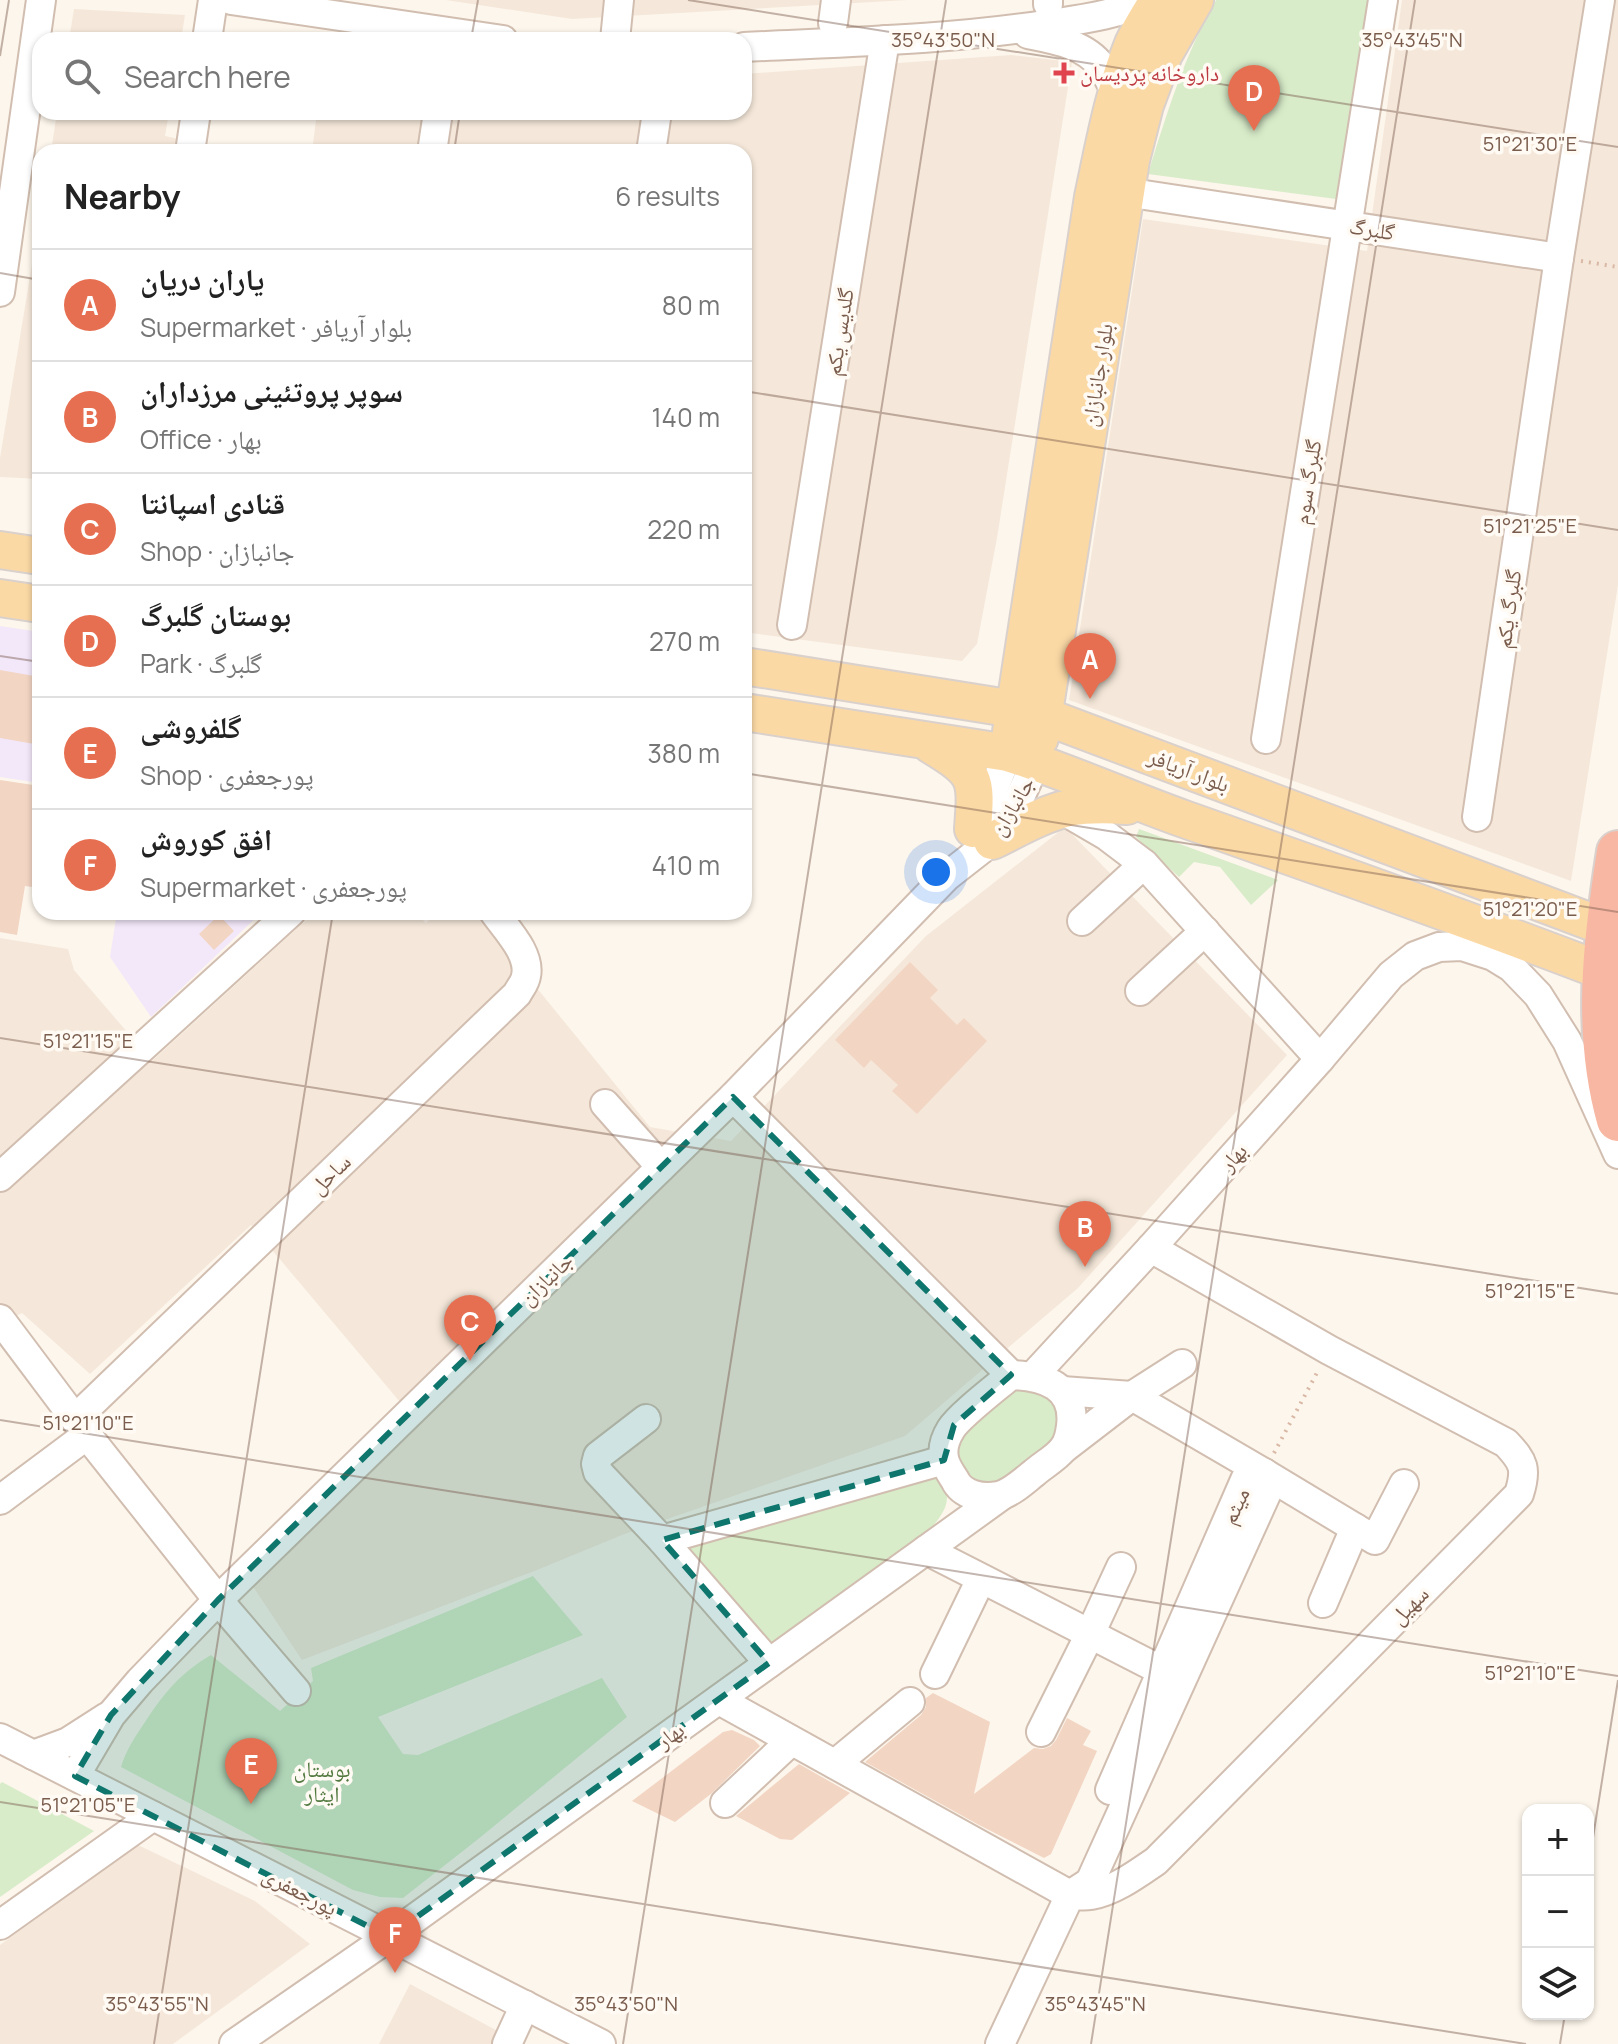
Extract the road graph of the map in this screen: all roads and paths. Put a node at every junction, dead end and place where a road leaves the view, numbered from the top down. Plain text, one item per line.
1 (41, 0) edge
2 (213, 0) edge
3 (231, 0) edge
4 (619, 0) edge
5 (1146, 0) edge
6 (1158, 0) edge
7 (1195, 0) edge
8 (1383, 0) edge
9 (1600, 0) edge
10 (393, 12) edge
11 (1003, 31) junction
12 (37, 32) edge
13 (208, 32) edge
14 (439, 32) edge
15 (616, 32) edge
16 (885, 40) junction
17 (752, 47) edge
18 (1149, 48) junction
19 (32, 64) edge
20 (1117, 94) junction
21 (195, 120) edge
22 (437, 120) edge
23 (656, 120) edge
24 (191, 144) edge
25 (433, 144) edge
26 (652, 144) edge
27 (1125, 192) junction
28 (1348, 226) junction
29 (1559, 258) junction
30 (1618, 267) edge
31 (0, 292) edge
32 (0, 550) edge
33 (32, 555) edge
34 (0, 598) edge
35 (32, 603) edge
36 (792, 625) dead end
37 (752, 667) edge
38 (1029, 712) junction
39 (752, 713) edge
40 (1266, 739) dead end
41 (923, 740) junction
42 (1022, 758) junction
43 (1147, 806) junction
44 (1071, 815) dead end
45 (1477, 817) dead end
46 (982, 835) junction
47 (1618, 852) edge
48 (1144, 864) junction
49 (282, 920) edge
50 (500, 920) edge
51 (1082, 921) dead end
52 (1613, 930) edge
53 (1205, 931) junction
54 (1610, 974) edge
55 (1140, 991) dead end
56 (1320, 1059) junction
57 (733, 1097) junction
58 (605, 1104) dead end
59 (1618, 1120) edge
60 (1618, 1154) edge
61 (661, 1167) junction
62 (0, 1177) edge
63 (1151, 1248) junction
64 (0, 1319) edge
65 (1329, 1350) junction
66 (1182, 1364) dead end
67 (1022, 1376) junction
68 (1062, 1391) junction
69 (1132, 1396) junction
70 (646, 1419) dead end
71 (81, 1427) junction
72 (1063, 1449) junction
73 (944, 1460) junction
74 (1264, 1473) junction
75 (1404, 1484) dead end
76 (958, 1486) junction
77 (1001, 1496) junction
78 (0, 1500) edge
79 (951, 1532) junction
80 (1365, 1534) junction
81 (662, 1540) junction
82 (926, 1550) junction
83 (1121, 1567) dead end
84 (981, 1579) junction
85 (218, 1600) junction
86 (1323, 1603) dead end
87 (1090, 1634) junction
88 (769, 1663) junction
89 (935, 1674) dead end
90 (1171, 1676) junction
91 (296, 1691) dead end
92 (719, 1700) junction
93 (910, 1702) dead end
94 (111, 1715) junction
95 (1041, 1732) dead end
96 (0, 1738) edge
97 (791, 1741) junction
98 (33, 1755) junction
99 (835, 1764) junction
100 (75, 1776) junction
101 (725, 1803) dead end
102 (153, 1816) junction
103 (1070, 1895) junction
104 (0, 1925) edge
105 (389, 1937) junction
106 (525, 2005) junction
107 (276, 2015) junction
108 (234, 2044) edge
109 (263, 2044) edge
110 (507, 2044) edge
111 (601, 2044) edge
112 (1000, 2044) edge

1 - 12 street
2 - 13 street
3 - 10 street
4 - 15 street
5 - 11 street
6 - 18 main road, بلوار جانبازان
7 - 18 main road, بلوار جانبازان
8 - 28 street, گلبرگ سوم
9 - 29 street, گلبرگ یکم
10 - 14 street
11 - 16 street
11 - 20 street
16 - 17 street
16 - 36 street, گلدیس یکم
18 - 20 main road, بلوار جانبازان
18 - 27 main road, بلوار جانبازان
19 - 31 street
20 - 38 main road, بلوار جانبازان
21 - 24 street
22 - 25 street
23 - 26 street
27 - 28 street, گلبرگ
27 - 38 main road, بلوار جانبازان
28 - 29 street, گلبرگ
28 - 40 street, گلبرگ سوم
29 - 30 path
29 - 45 street, گلبرگ یکم
32 - 33 main road
34 - 35 main road
37 - 38 main road, بلوار آریافر
38 - 42 main road, بلوار جانبازان
38 - 52 main road, بلوار آریافر
39 - 41 main road
41 - 42 main road
41 - 46 main road
42 - 43 main road
42 - 46 street, جانبازان
43 - 46 main road
43 - 54 main road
44 - 48 street
46 - 57 street, جانبازان
47 - 52 highway
48 - 51 street
48 - 53 street
49 - 62 street
50 - 71 street, ساحل
52 - 54 highway
53 - 55 street
53 - 56 street
54 - 59 highway
56 - 60 street, بهار
56 - 63 street, بهار
57 - 61 street, جانبازان
57 - 67 street
58 - 61 street
61 - 85 street, جانبازان
63 - 65 street, سهیل
63 - 67 street, بهار
64 - 71 street
65 - 74 path
65 - 103 street, سهیل
66 - 69 street
67 - 68 street
67 - 73 street
68 - 69 street
68 - 72 street
69 - 72 street
69 - 74 street
70 - 81 street
71 - 78 street, ساحل
71 - 85 street
72 - 77 street
73 - 76 street
73 - 81 street
74 - 80 street
74 - 90 street, میثم
75 - 80 street
76 - 77 street
76 - 79 street
77 - 79 street, بهار
79 - 82 street, بهار
80 - 86 street
81 - 88 street
82 - 84 street
82 - 88 street, بهار
83 - 87 street
84 - 87 street
84 - 89 street
85 - 91 street
85 - 94 street, جانبازان
87 - 90 street
87 - 95 street
88 - 92 street, بهار
90 - 103 street, میثم
92 - 97 street
92 - 105 street, بهار
93 - 99 street
94 - 98 street, جانبازان
94 - 100 street, جانبازان
96 - 98 street, پورجعفری
97 - 99 street
97 - 101 street
98 - 100 street, پورجعفری
99 - 103 street
100 - 102 street, پورجعفری
102 - 104 street
102 - 105 street, پورجعفری
103 - 112 street
105 - 106 street, پورجعفری
105 - 107 street, بهار
106 - 110 street
106 - 111 street, پورجعفری
107 - 108 street, بهار
107 - 109 street

